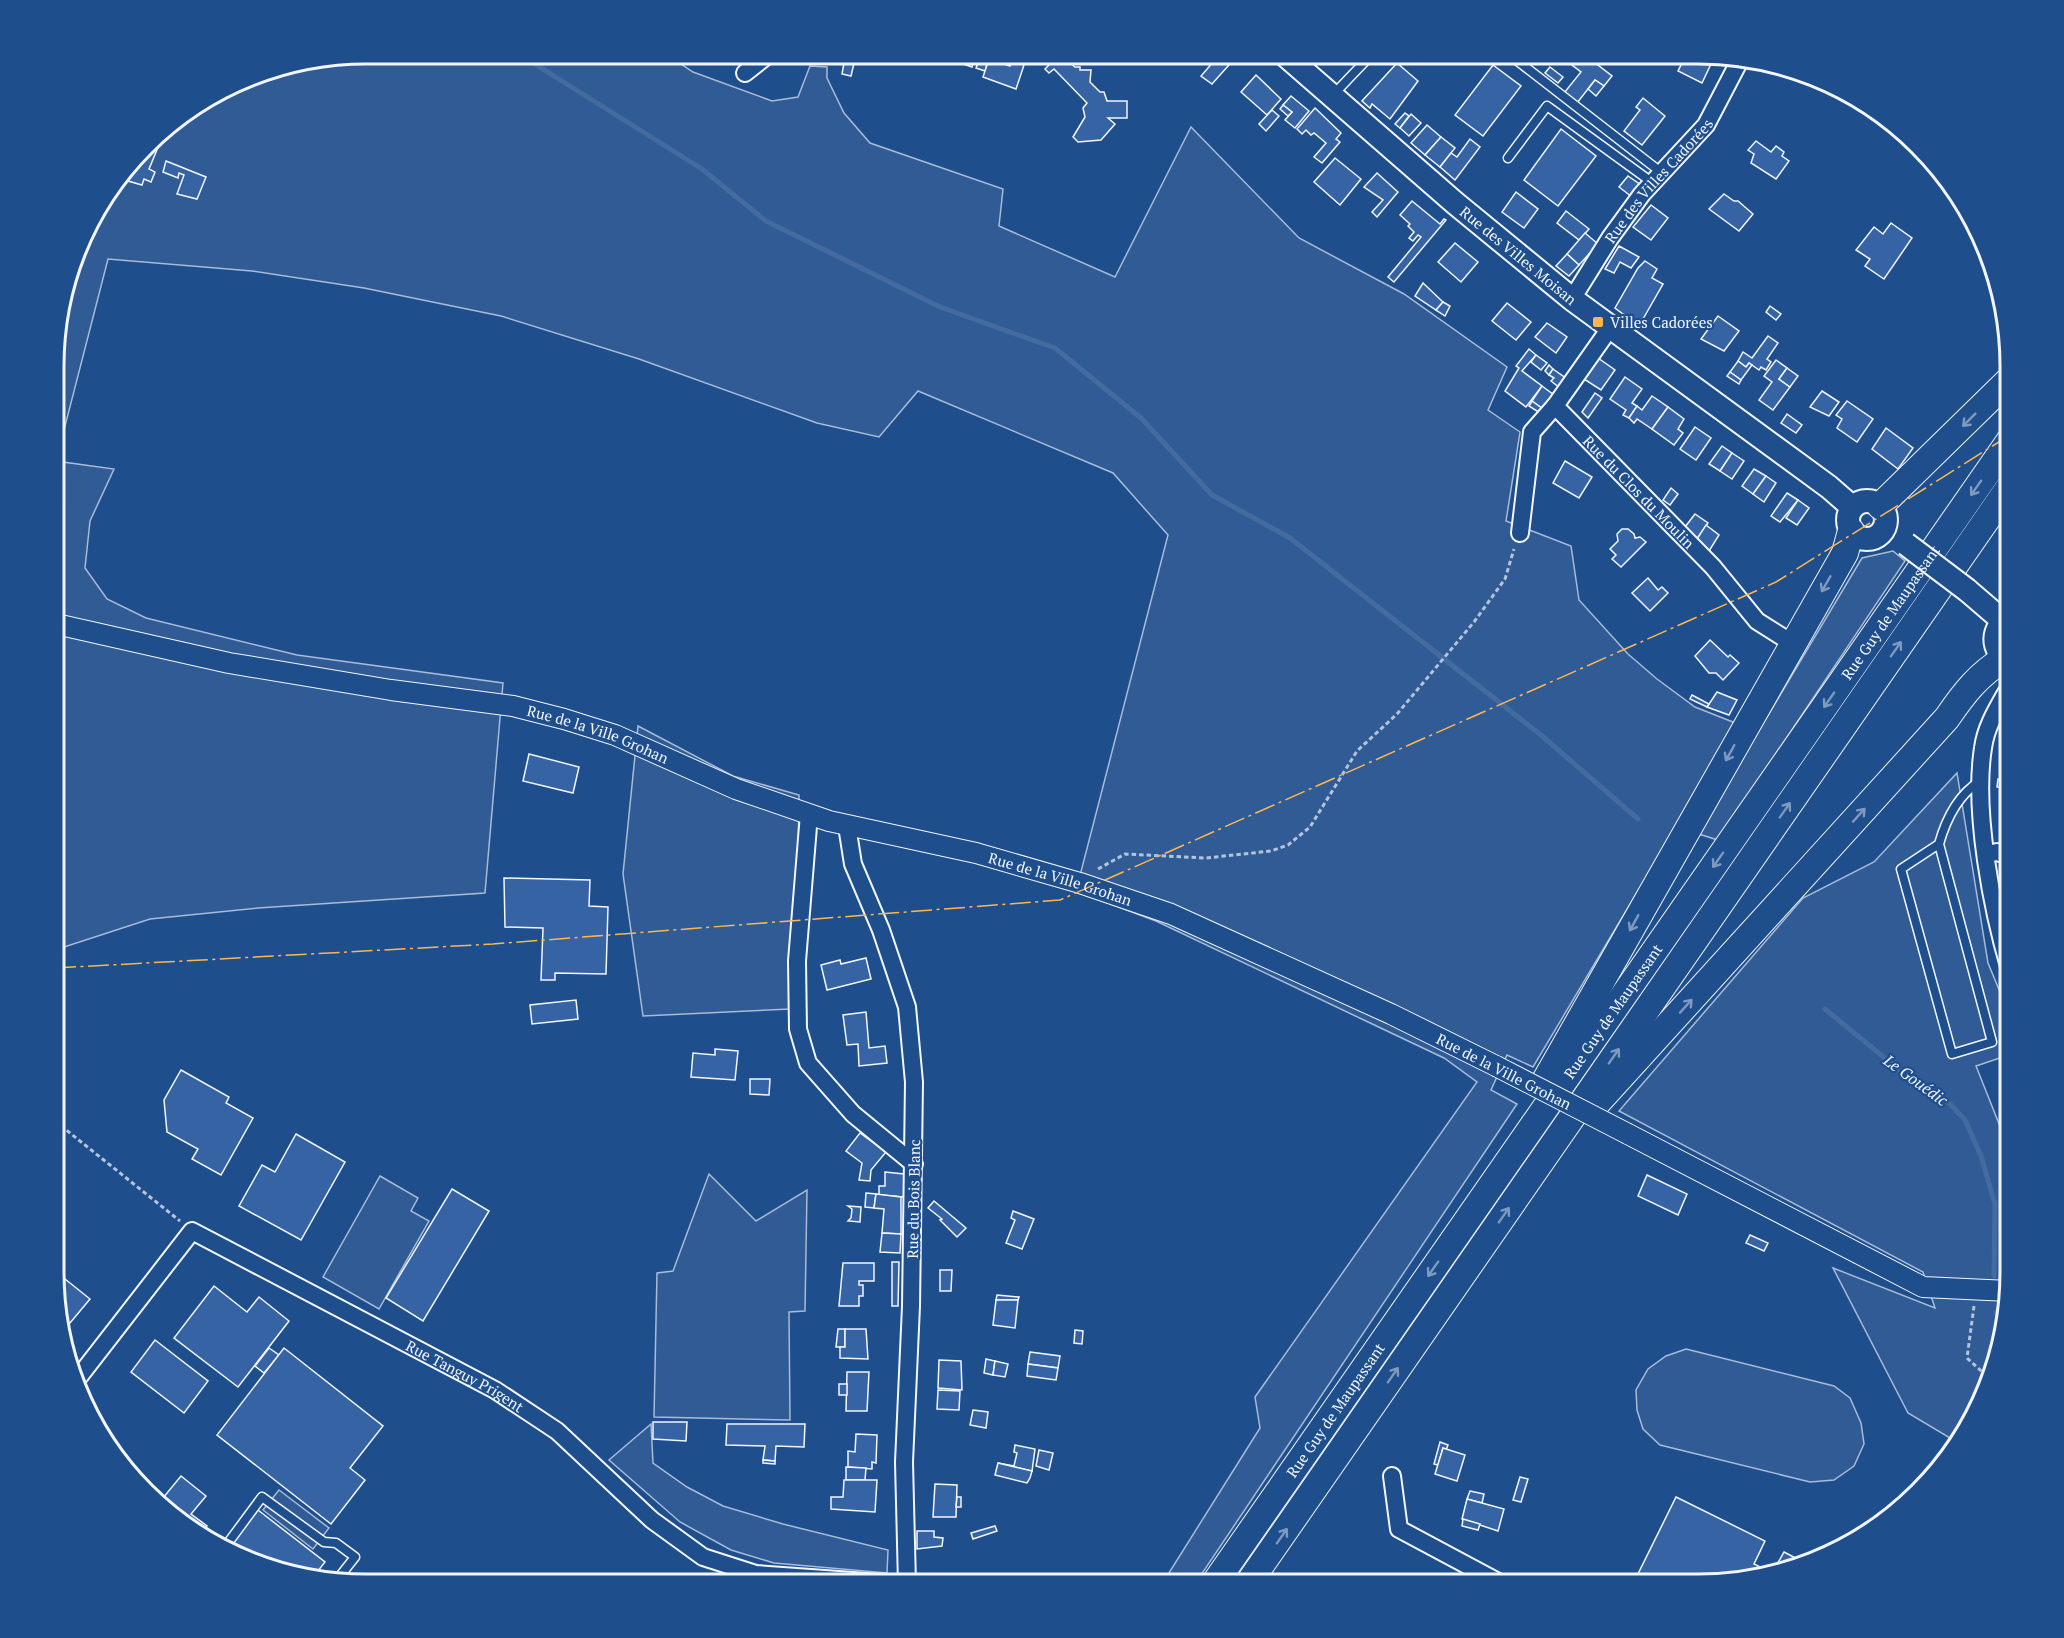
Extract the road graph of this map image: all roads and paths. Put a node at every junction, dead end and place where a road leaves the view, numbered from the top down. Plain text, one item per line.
1 (756, 64) edge
2 (1295, 64) edge
3 (1362, 64) edge
4 (1521, 64) edge
5 (1736, 67) edge
6 (745, 73) dead end
7 (1332, 96) junction
8 (1508, 158) dead end
9 (1657, 178) junction
10 (1572, 299) junction
11 (1610, 328) junction
12 (2000, 390) edge
13 (1555, 406) junction
14 (2000, 454) edge
15 (2000, 500) edge
16 (1882, 518) junction
17 (1852, 519) junction
18 (1520, 533) joint
19 (2000, 615) edge
20 (64, 626) edge
21 (2000, 630) edge
22 (1792, 643) junction
23 (2000, 655) edge
24 (2000, 663) edge
25 (2000, 703) edge
26 (1981, 781) junction
27 (809, 814) junction
28 (847, 826) junction
29 (1940, 844) junction
30 (2000, 853) edge
31 (1986, 854) junction
32 (1080, 883) junction
33 (2000, 922) edge
34 (64, 1128) edge
35 (914, 1164) junction
36 (1533, 1173) junction
37 (1466, 1221) junction
38 (192, 1231) junction
39 (1977, 1290) junction
40 (1999, 1291) edge
41 (1982, 1372) edge
42 (82, 1373) edge
43 (1392, 1476) dead end
44 (229, 1540) edge
45 (343, 1573) edge
46 (756, 1574) edge
47 (907, 1574) edge
48 (1221, 1574) edge
49 (1255, 1574) edge
50 (1483, 1574) edge

1 - 6 street
2 - 7 main road, Rue des Villes Moisan
3 - 7 lane
4 - 9 lane
5 - 9 street, Rue des Villes Cadorées
7 - 10 main road, Rue des Villes Moisan
8 - 9 lane
9 - 10 street, Rue des Villes Cadorées
10 - 11 main road, Rue des Villes Moisan
11 - 13 street
11 - 17 main road, Rue des Villes Moisan
12 -> 16 main road
13 - 18 street
13 - 22 street, Rue du Clos du Moulin
14 -> 37 main road, Rue Guy de Maupassant
36 -> 15 main road, Rue Guy de Maupassant
16 - 17 main road
16 - 17 main road
16 - 19 main road, bridge
17 -> 22 main road
18 - 32 path
20 - 27 street, Rue de la Ville Grohan
21 - 23 main road
22 -> 37 main road
36 -> 24 main road
25 - 26 street
26 - 29 lane
26 - 31 street
27 - 28 street, Rue de la Ville Grohan
27 - 35 street
28 - 32 street, Rue de la Ville Grohan
28 - 35 street, Rue du Bois Blanc
29 - 29 lane
30 - 31 street
31 - 33 street
32 - 39 street, Rue de la Ville Grohan, bridge
34 - 38 path
35 - 47 street, Rue du Bois Blanc
49 -> 36 main road, Rue Guy de Maupassant
37 -> 48 main road, Rue Guy de Maupassant
38 - 42 street
38 - 46 street, Rue Tanguy Prigent
39 - 40 street, Rue de la Ville Grohan
39 - 41 path
43 - 50 street
44 - 45 lane

